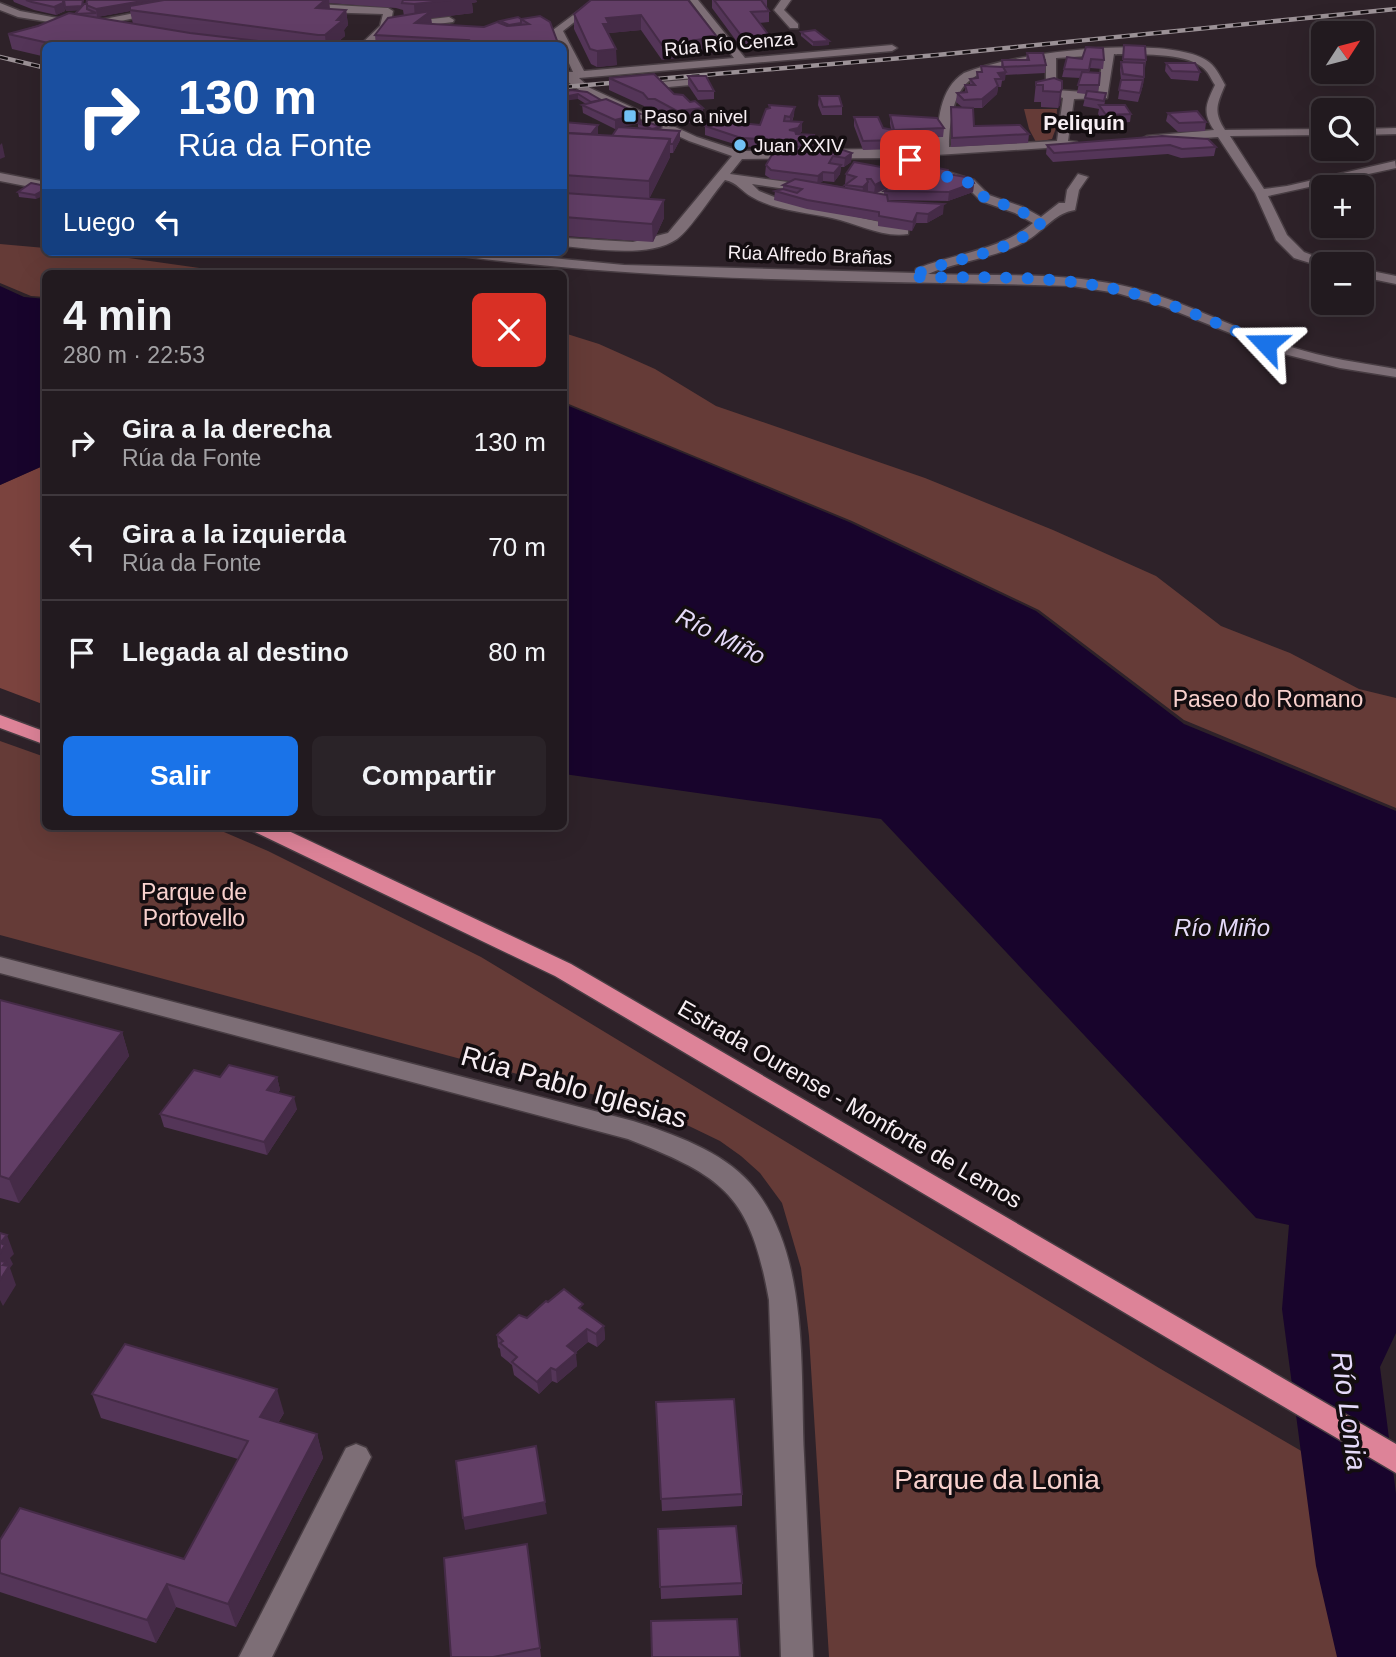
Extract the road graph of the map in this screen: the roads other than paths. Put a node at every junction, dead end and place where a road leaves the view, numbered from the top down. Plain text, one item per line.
1 (216, 0) edge
2 (250, 0) edge
3 (786, 0) edge
4 (694, 1) edge
5 (0, 6) edge
6 (584, 10) edge
7 (449, 20) dead end
8 (86, 25) junction
9 (794, 26) dead end
10 (385, 27) junction
11 (121, 30) edge
12 (368, 42) edge
13 (562, 42) edge
14 (892, 48) dead end
15 (1109, 50) junction
16 (1051, 54) junction
17 (567, 56) edge
18 (741, 60) junction
19 (576, 81) edge
20 (696, 82) edge
21 (628, 88) edge
22 (614, 89) edge
23 (1069, 96) junction
24 (1396, 131) edge
25 (1311, 132) edge
26 (1374, 132) edge
27 (1221, 133) junction
28 (1136, 139) edge
29 (1083, 143) edge
30 (1062, 145) junction
31 (943, 152) junction
32 (916, 153) junction
33 (739, 155) junction
34 (1395, 164) edge
35 (925, 170) junction
36 (720, 175) junction
37 (0, 177) edge
38 (1082, 177) dead end
39 (741, 181) junction
40 (42, 185) edge
41 (822, 191) edge
42 (1261, 193) junction
43 (836, 194) edge
44 (1040, 224) junction
45 (903, 231) edge
46 (567, 242) edge
47 (494, 256) edge
48 (1311, 259) edge
49 (1374, 275) edge
50 (910, 277) junction
51 (1396, 280) edge
52 (1396, 373) edge
53 (0, 721) edge
54 (42, 737) edge
55 (268, 830) edge
56 (0, 965) edge
57 (356, 1457) dead end
58 (1396, 1460) edge
59 (255, 1657) edge
60 (797, 1657) edge

1 - 8 street
2 - 10 street
3 - 9 street
4 - 18 street
5 - 8 street
6 - 13 street
7 - 10 street
8 - 11 street
10 - 12 street
14 - 18 street, Rúa Río Cenza
15 - 16 street
15 - 23 street
15 - 27 street
16 - 23 street
16 - 31 street
17 - 19 street
18 - 19 street, Rúa Río Cenza
19 - 22 street
19 - 33 street
20 - 21 street
23 - 30 street
24 - 26 street
25 - 27 street
27 - 28 street
27 - 42 street
29 - 30 street
30 - 31 street
31 - 32 street
32 - 33 street
32 - 35 street
33 - 36 street
34 - 42 street
35 - 43 street
35 - 44 street
36 - 39 street
36 - 46 street
37 - 40 street
38 - 44 street
39 - 41 street
39 - 45 street
42 - 48 street
44 - 50 street
47 - 50 street, Rúa Alfredo Brañas
49 - 51 street
50 - 52 street, Rúa Alfredo Brañas
53 - 54 highway
55 - 58 highway, Estrada Ourense - Monforte de Lemos
56 - 60 street, Rúa Pablo Iglesias
57 - 59 street

